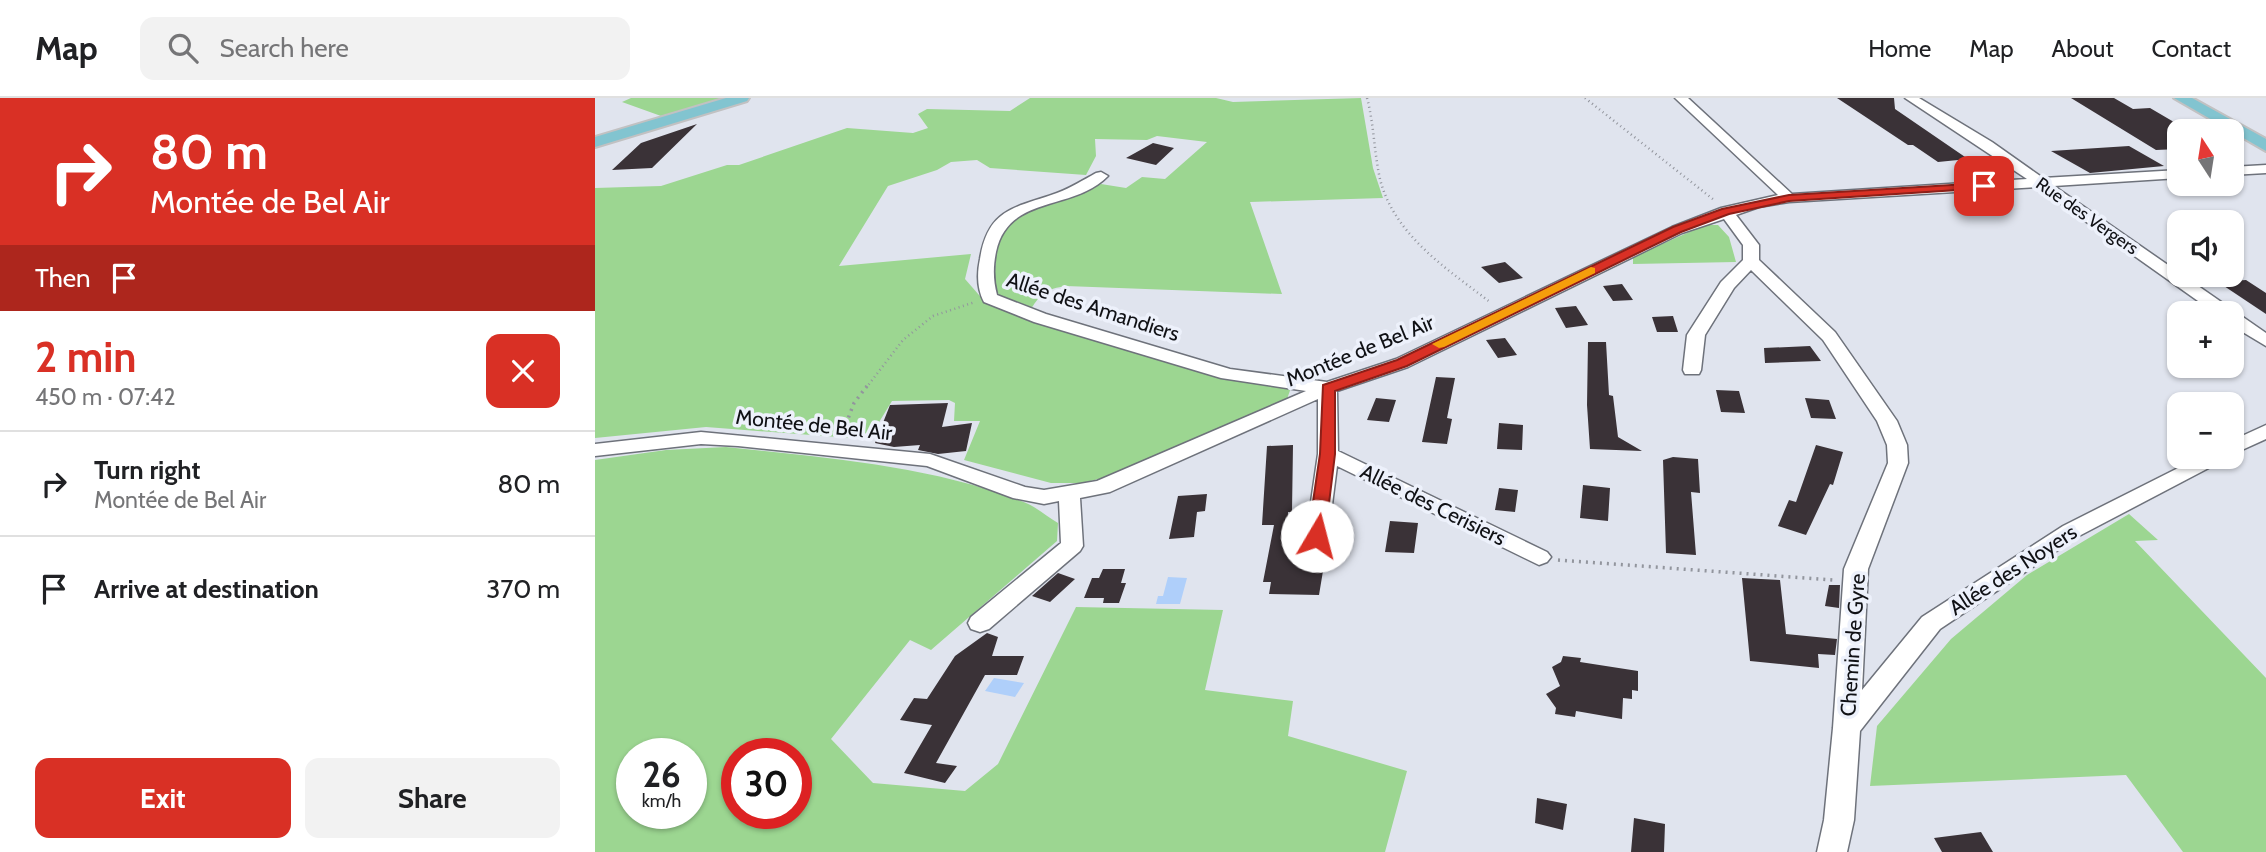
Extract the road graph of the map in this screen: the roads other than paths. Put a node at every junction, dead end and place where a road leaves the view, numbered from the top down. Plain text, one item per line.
1 (742, 98) edge
2 (1681, 98) edge
3 (1911, 98) edge
4 (2181, 98) edge
5 (2191, 98) edge
6 (2266, 138) edge
7 (595, 142) edge
8 (2266, 146) edge
9 (2266, 169) edge
10 (2244, 170) edge
11 (2167, 175) edge
12 (1101, 176) dead end
13 (2040, 182) junction
14 (1789, 198) junction
15 (1726, 211) junction
16 (1751, 261) junction
17 (2209, 301) edge
18 (2244, 326) edge
19 (2266, 341) edge
20 (1692, 370) dead end
21 (1328, 388) junction
22 (2266, 430) edge
23 (2244, 442) edge
24 (595, 450) edge
25 (1328, 454) junction
26 (2192, 469) edge
27 (1069, 494) junction
28 (1317, 536) dead end
29 (1539, 557) road end
30 (980, 623) dead end
31 (1847, 728) junction
32 (1832, 852) edge

1 - 7 main road
2 - 14 street
3 - 13 street, Rue des Vergers
4 - 8 main road
5 - 6 main road
9 - 10 street
11 - 13 street, Montée de Bel Air
12 - 21 street, Allée des Amandiers
13 - 14 street, Montée de Bel Air
13 - 17 street, Rue des Vergers
14 - 15 street, Montée de Bel Air
15 - 16 street, Chemin de Gyre
15 - 21 street, Montée de Bel Air
16 - 20 street
16 - 31 street, Chemin de Gyre
18 - 19 street
21 - 25 street
21 - 27 street, Montée de Bel Air
22 - 23 street
24 - 27 street, Montée de Bel Air
25 - 28 street
25 - 29 street, Allée des Cerisiers
26 - 31 street, Allée des Noyers
27 - 30 street
31 - 32 street, Chemin de Gyre

